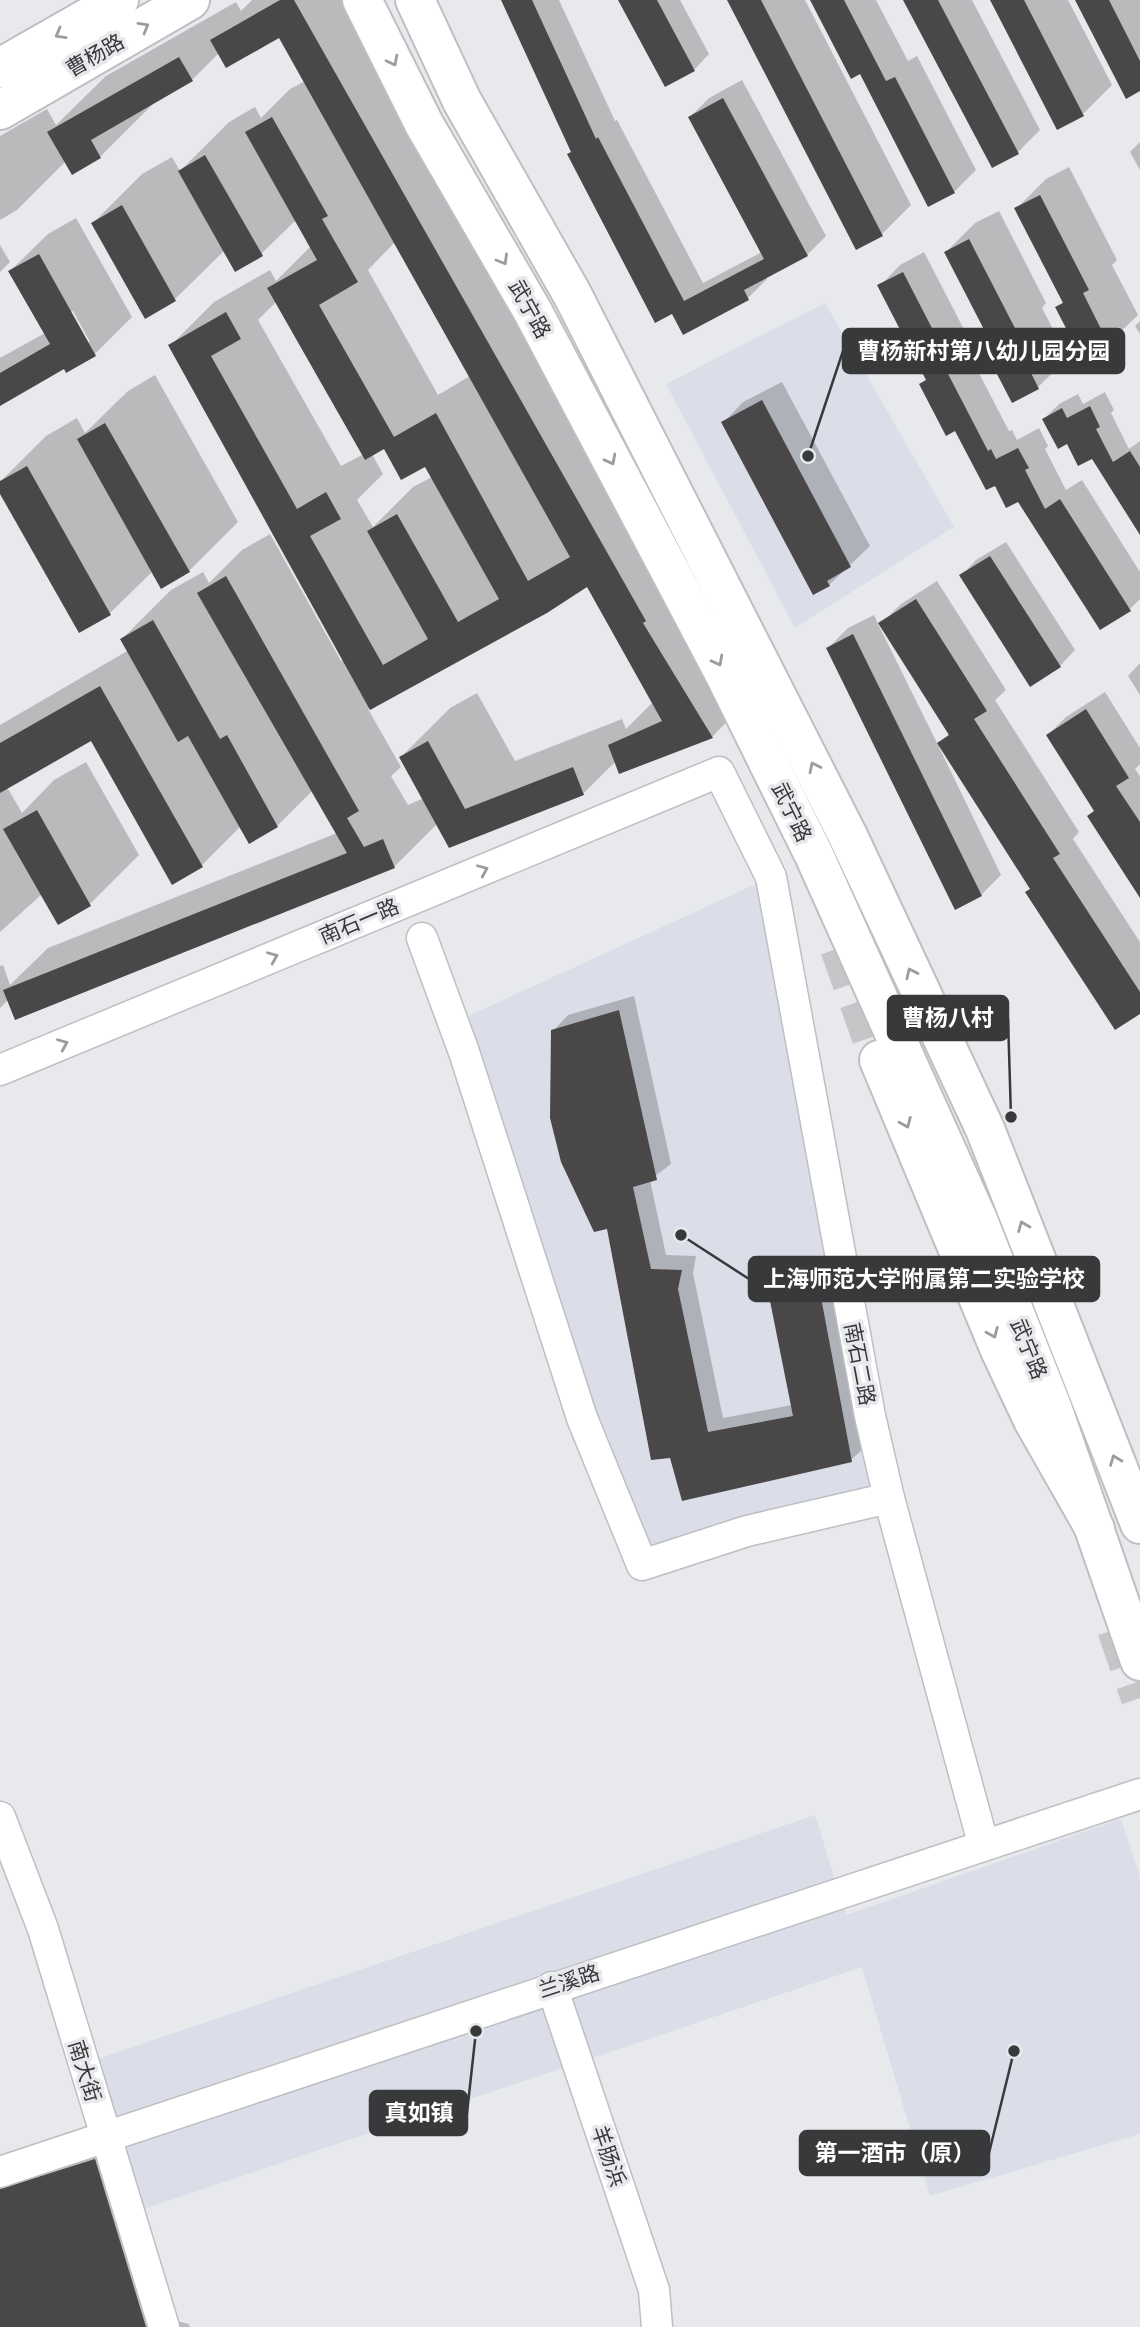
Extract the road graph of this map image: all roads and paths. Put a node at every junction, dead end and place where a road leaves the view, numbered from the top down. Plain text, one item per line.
1 (120, 0) edge
2 (190, 0) edge
3 (362, 0) edge
4 (415, 0) edge
5 (0, 68) edge
6 (0, 110) edge
7 (719, 772) joint
8 (422, 938) dead end
9 (879, 1060) tunnel mouth
10 (0, 1070) edge
11 (889, 1498) junction
12 (1140, 1524) edge
13 (1095, 1529) junction
14 (1140, 1661) tunnel mouth
15 (1140, 1794) edge
16 (0, 1817) edge
17 (983, 1843) junction
18 (552, 1987) junction
19 (105, 2135) junction
20 (0, 2172) edge
21 (164, 2327) edge
22 (657, 2327) edge

1 -> 5 main road, 曹杨路
6 -> 2 main road, 曹杨路
3 -> 13 main road, 武宁路
12 -> 4 main road, 武宁路
10 -> 7 street, 南石一路
7 - 11 street, 南石二路
8 - 11 street
9 -> 13 main road
11 - 17 street, 南石二路
13 - 14 main road, 武宁路
15 - 17 street, 兰溪路
16 - 19 street, 南大街
17 - 18 street, 兰溪路
18 - 19 street, 兰溪路
18 - 22 street, 羊肠浜
19 - 20 street, 兰溪路
19 - 21 street, 南大街

